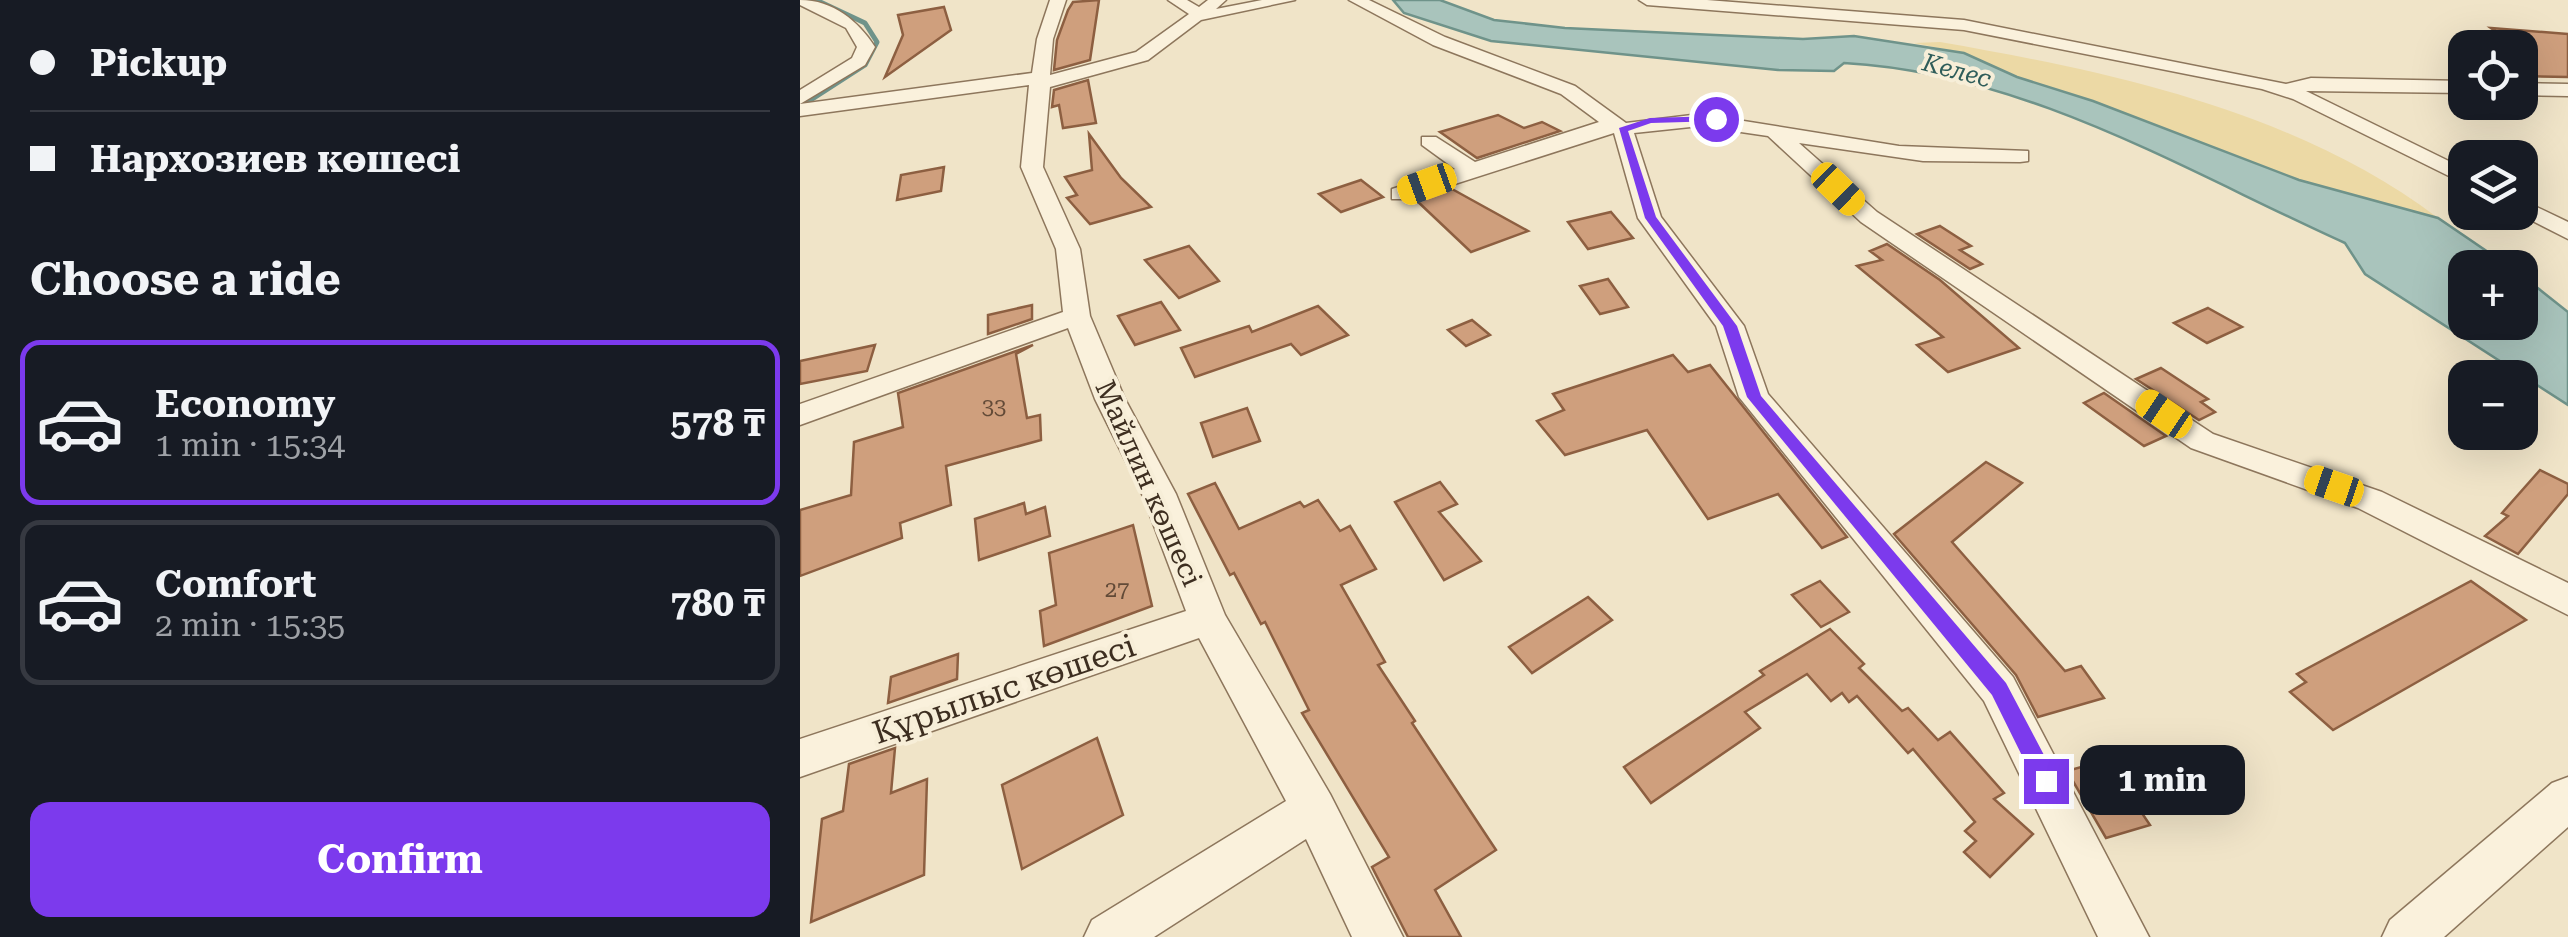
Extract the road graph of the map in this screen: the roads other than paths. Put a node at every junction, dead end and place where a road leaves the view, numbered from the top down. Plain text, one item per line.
1 (802, 0) edge
2 (1058, 0) edge
3 (1176, 0) edge
4 (1218, 0) edge
5 (1287, 0) edge
6 (1357, 0) edge
7 (1648, 0) edge
8 (1836, 0) edge
9 (1792, 10) junction
10 (1857, 14) junction
11 (1198, 16) junction
12 (1039, 81) junction
13 (2448, 87) edge
14 (2538, 89) edge
15 (2284, 90) junction
16 (2568, 90) edge
17 (800, 98) edge
18 (800, 110) edge
19 (1619, 127) junction
20 (1775, 132) junction
21 (1429, 141) dead end
22 (2020, 156) dead end
23 (1470, 169) junction
24 (2448, 169) edge
25 (1400, 194) dead end
26 (2538, 216) edge
27 (2568, 232) edge
28 (1078, 316) junction
29 (800, 416) edge
30 (2568, 600) edge
31 (1208, 620) junction
32 (800, 758) edge
33 (2568, 798) edge
34 (1314, 809) junction
35 (1109, 937) edge
36 (1378, 937) edge
37 (2124, 937) edge
38 (2407, 937) edge

1 - 17 street
2 - 12 street, Майлин көшесі
3 - 11 street
4 - 11 street
5 - 11 street
6 - 19 street
7 - 9 street
8 - 9 street
8 - 10 street
9 - 10 street
10 - 15 street
11 - 12 street
12 - 18 street
12 - 28 street, Майлин көшесі
13 - 15 street
14 - 16 street
15 - 24 street
19 - 20 street
19 - 23 street
19 - 37 street
20 - 22 street
20 - 30 street
21 - 23 street
23 - 25 street
26 - 27 street
28 - 29 street
28 - 31 street, Майлин көшесі
31 - 32 street, Құрылыс көшесі
31 - 34 street, Майлин көшесі
33 - 38 street
34 - 35 street
34 - 36 street, Майлин көшесі

